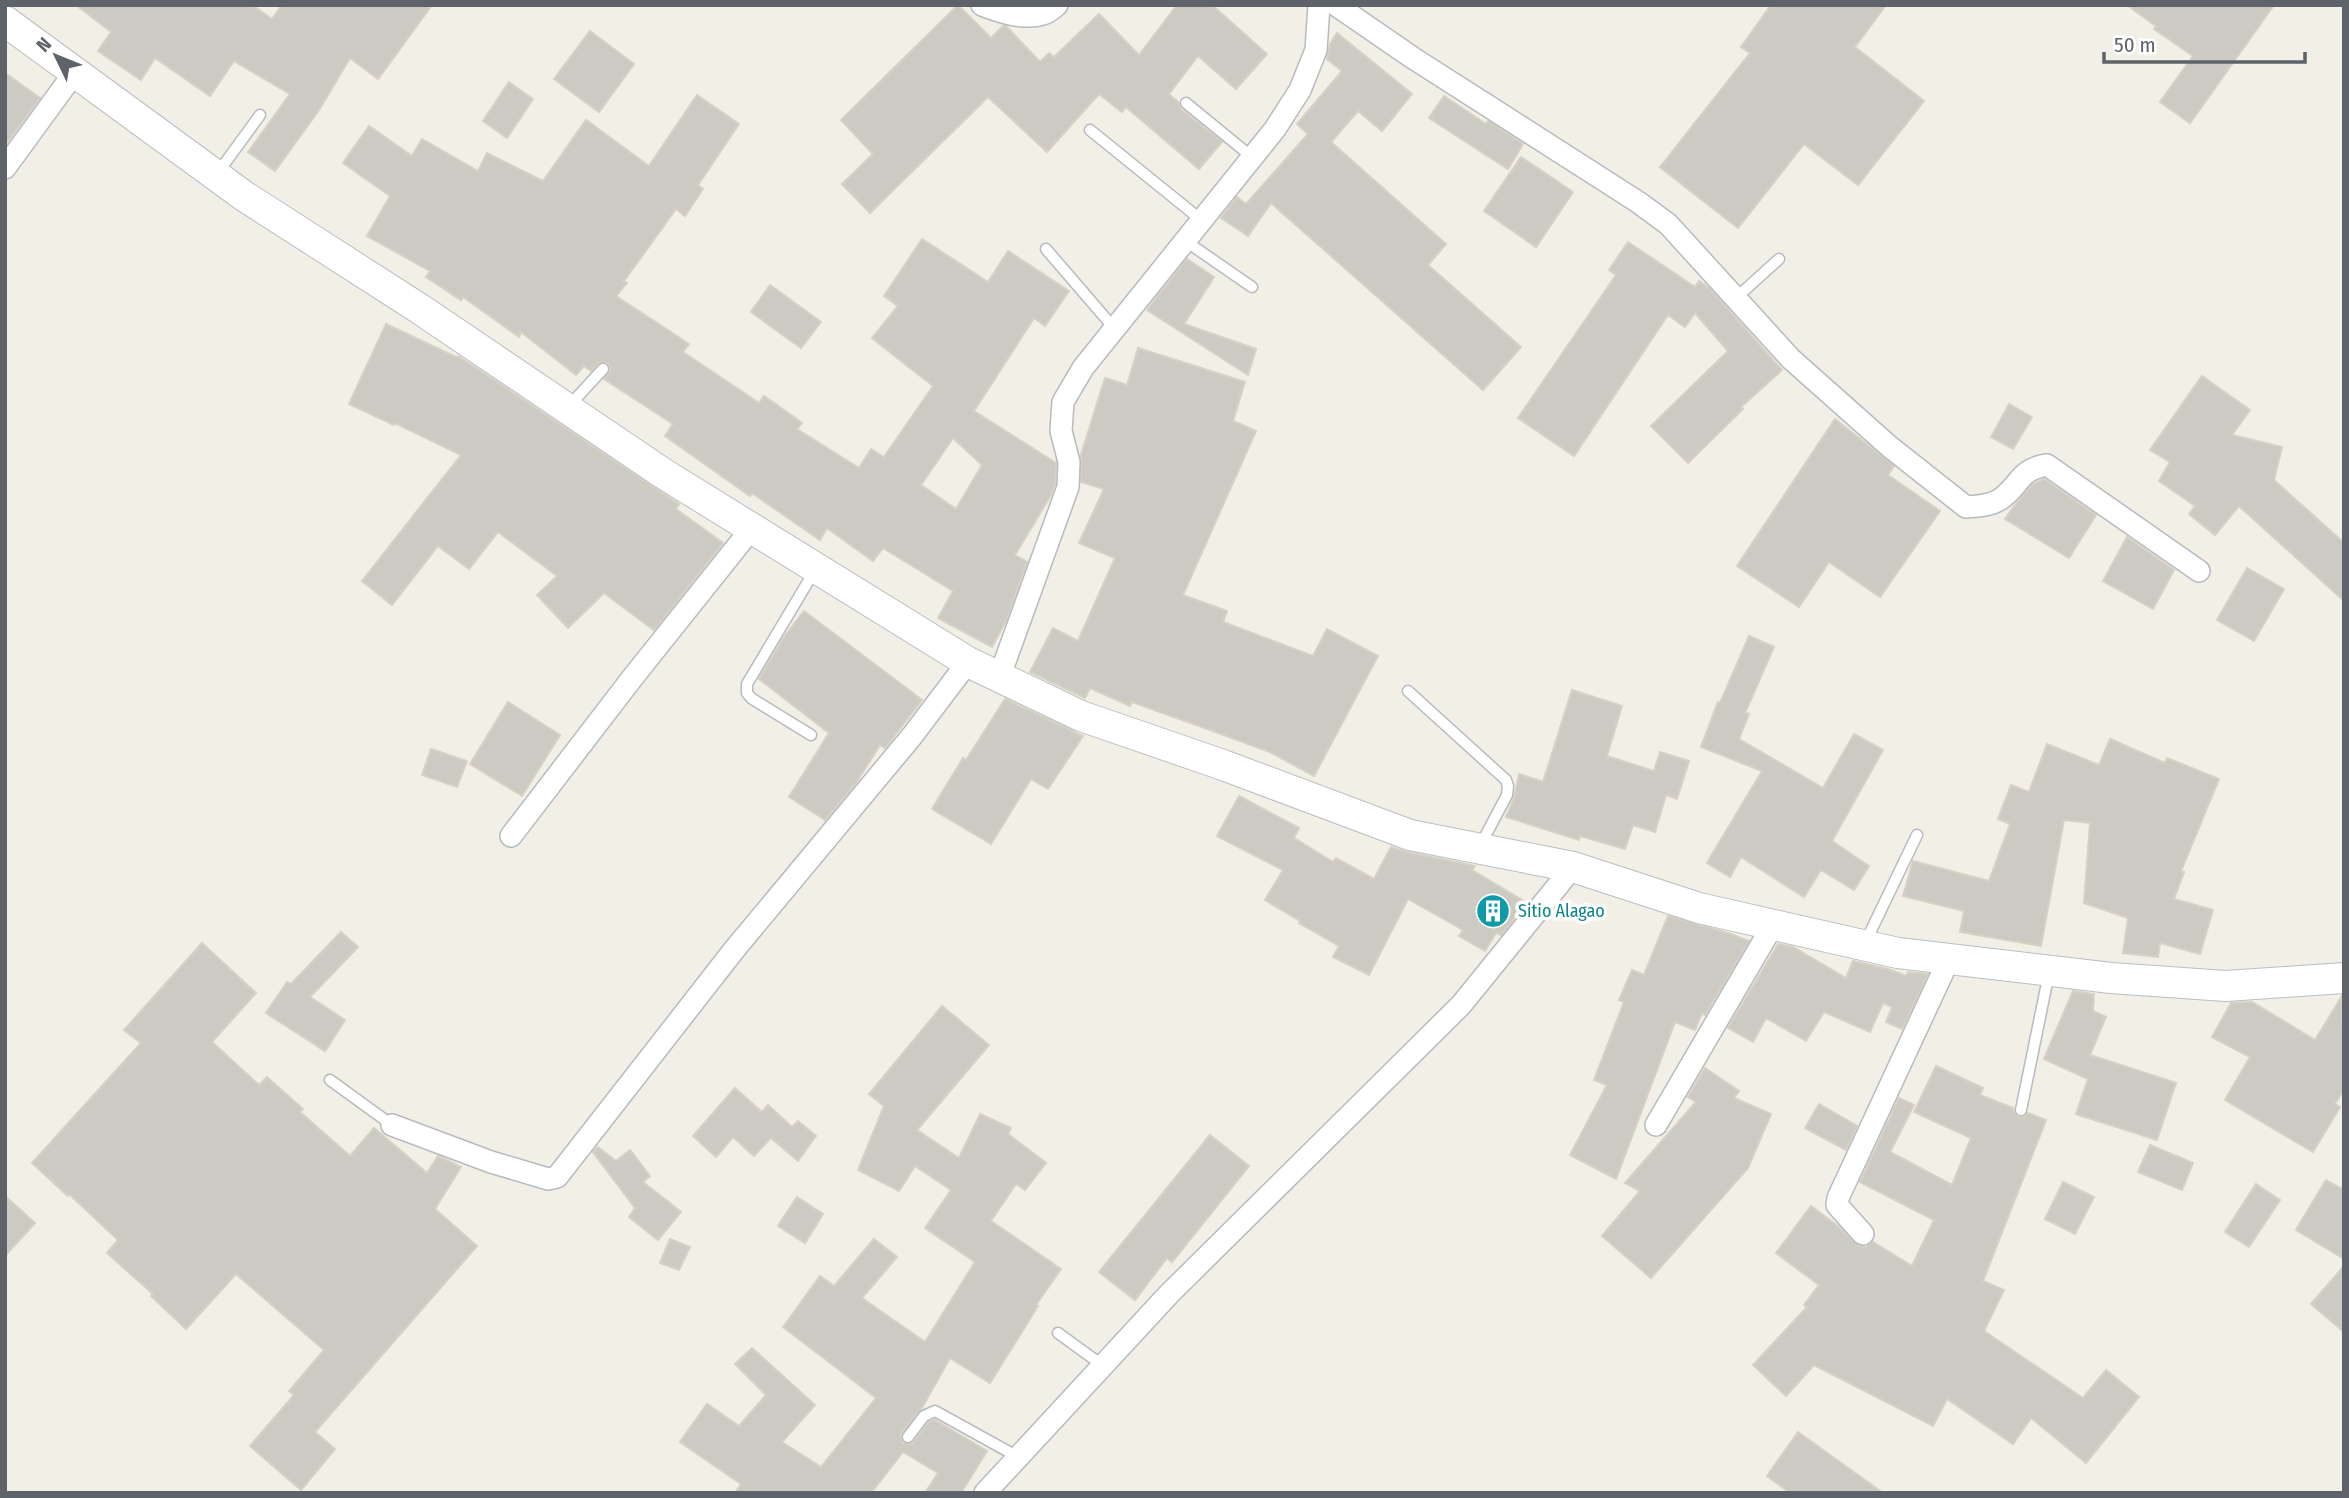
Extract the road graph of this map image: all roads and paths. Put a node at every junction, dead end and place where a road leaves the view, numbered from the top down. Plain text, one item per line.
1 (982, 5) edge
2 (1058, 5) edge
3 (1319, 5) edge
4 (1336, 5) edge
5 (5, 21) edge
6 (75, 72) junction
7 (1186, 103) dead end
8 (260, 115) dead end
9 (1090, 130) dead end
10 (1252, 157) junction
11 (5, 168) edge
12 (215, 176) junction
13 (1200, 219) junction
14 (1184, 240) junction
15 (1046, 249) dead end
16 (1779, 259) dead end
17 (1252, 287) dead end
18 (1736, 298) junction
19 (1114, 328) junction
20 (603, 369) dead end
21 (567, 408) junction
22 (752, 528) junction
23 (817, 568) junction
24 (2199, 570) dead end
25 (968, 662) junction
26 (999, 678) junction
27 (1408, 691) dead end
28 (811, 735) dead end
29 (1916, 835) dead end
30 (511, 836) dead end
31 (1478, 849) junction
32 (1573, 867) junction
33 (1773, 925) junction
34 (1864, 945) junction
35 (1949, 959) junction
36 (2050, 971) junction
37 (2344, 978) edge
38 (330, 1080) dead end
39 (2021, 1110) dead end
40 (392, 1125) joint
41 (1656, 1125) dead end
42 (1863, 1234) dead end
43 (1058, 1333) dead end
44 (1102, 1366) junction
45 (908, 1437) dead end
46 (1018, 1457) junction
47 (985, 1493) edge

1 - 2 street
3 - 10 street
4 - 18 street
5 - 6 street
6 - 11 street
6 - 12 street
7 - 10 lane
8 - 12 lane
9 - 13 lane
10 - 13 street
12 - 21 street
13 - 14 street
14 - 17 lane
14 - 19 street
15 - 19 lane
16 - 18 lane
18 - 24 street
19 - 26 street
20 - 21 lane
21 - 22 street
22 - 23 street
22 - 30 street
23 - 25 street
23 - 28 lane
25 - 26 street
25 - 40 street
26 - 31 street
27 - 31 lane
29 - 34 lane
31 - 32 street
32 - 33 street
32 - 44 street
33 - 34 street
33 - 41 street
34 - 35 street
35 - 36 street
35 - 42 street
36 - 37 street
36 - 39 lane
38 - 40 lane
43 - 44 lane
44 - 46 street
45 - 46 lane
46 - 47 street

